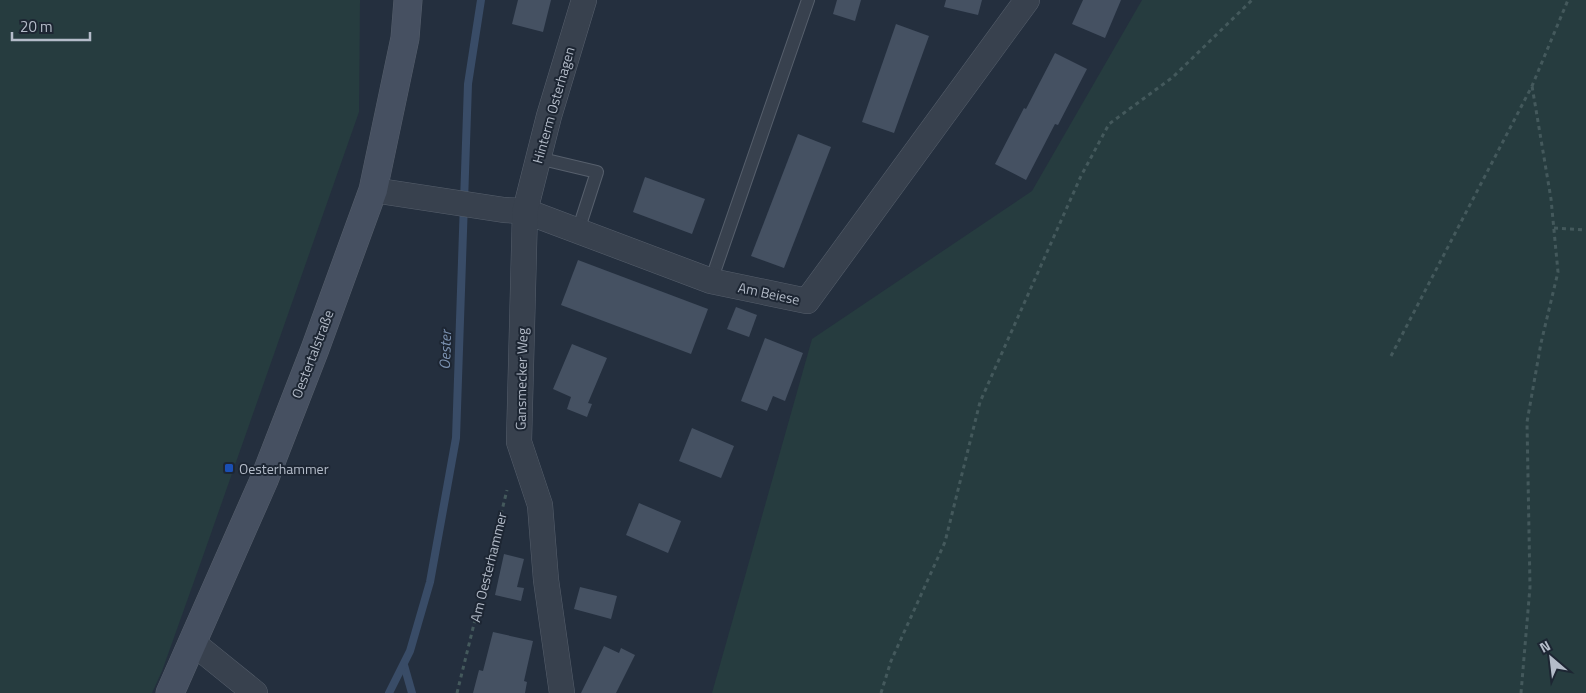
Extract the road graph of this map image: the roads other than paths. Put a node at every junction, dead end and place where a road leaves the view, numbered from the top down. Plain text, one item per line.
1 (408, 0) edge
2 (584, 0) edge
3 (808, 0) edge
4 (1027, 0) edge
5 (538, 158) junction
6 (373, 190) junction
7 (514, 211) junction
8 (578, 231) junction
9 (711, 281) junction
10 (192, 642) junction
11 (170, 693) edge
12 (255, 693) edge
13 (562, 693) edge

1 - 6 main road, Oestertalstraße
2 - 5 street, Hinterm Osterhagen
3 - 9 lane
4 - 9 street, Am Beiese
5 - 7 street, Hinterm Osterhagen
5 - 8 lane
6 - 7 street, Am Beiese
6 - 10 main road, Oestertalstraße
7 - 8 street, Am Beiese
7 - 13 street, Gansmecker Weg
8 - 9 street, Am Beiese
10 - 11 main road, Oestertalstraße
10 - 12 street

